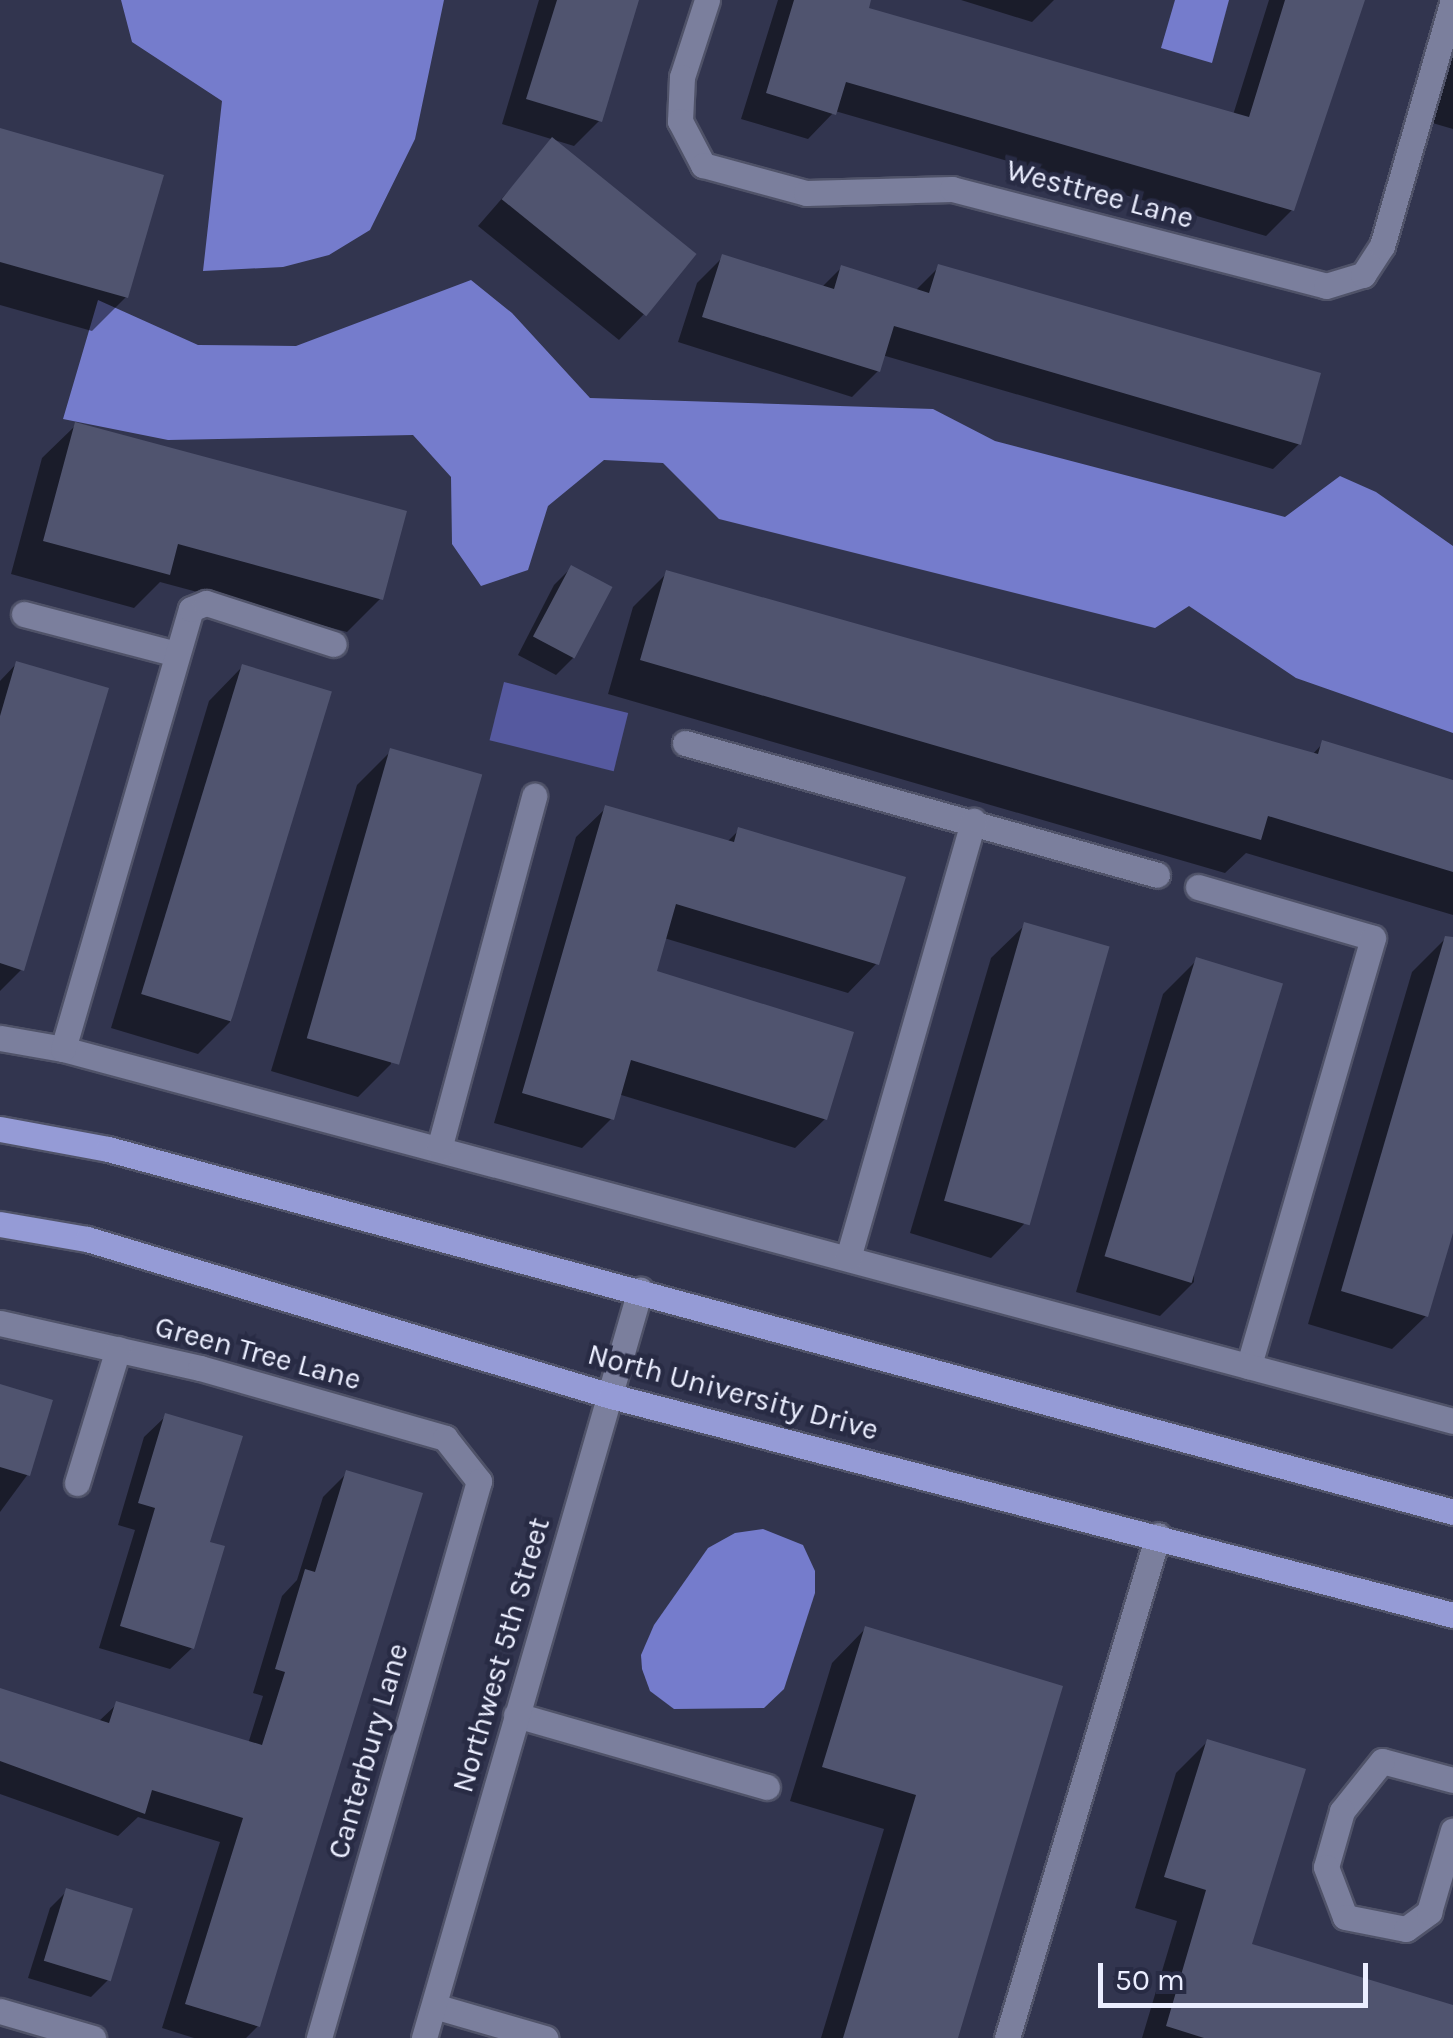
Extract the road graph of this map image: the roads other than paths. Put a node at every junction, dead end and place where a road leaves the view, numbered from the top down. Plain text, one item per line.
1 (707, 0) edge
2 (1452, 0) edge
3 (24, 614) dead end
4 (334, 644) dead end
5 (176, 654) junction
6 (685, 743) dead end
7 (534, 796) dead end
8 (972, 822) junction
9 (1157, 875) dead end
10 (1198, 887) dead end
11 (0, 1038) edge
12 (62, 1050) junction
13 (0, 1129) edge
14 (439, 1149) junction
15 (0, 1224) edge
16 (848, 1258) junction
17 (640, 1290) junction
18 (0, 1323) edge
19 (118, 1349) junction
20 (1249, 1366) junction
21 (611, 1396) junction
22 (1453, 1421) edge
23 (479, 1482) joint
24 (78, 1484) dead end
25 (1453, 1512) edge
26 (1158, 1534) junction
27 (1453, 1615) edge
28 (516, 1715) junction
29 (1453, 1780) edge
30 (767, 1787) dead end
31 (1453, 1830) edge
32 (434, 2006) junction
33 (0, 2010) edge
34 (92, 2038) edge
35 (319, 2038) edge
36 (424, 2038) edge
37 (545, 2038) edge
38 (1007, 2038) edge

1 - 2 street, Westtree Lane
3 - 5 street
4 - 5 street
5 - 12 street
6 - 8 street
7 - 14 street
8 - 9 street
8 - 16 street
10 - 20 street
11 - 12 street
12 - 14 street
13 - 17 main road
14 - 16 street
15 - 21 main road, North University Drive
16 - 20 street
17 - 21 street, Northwest 5th Street
17 - 25 main road
18 - 19 street, Green Tree Lane
19 - 23 street, Green Tree Lane
19 - 24 street
20 - 22 street
21 - 26 main road, North University Drive
21 - 28 street, Northwest 5th Street
23 - 35 street, Canterbury Lane
26 - 27 main road, North University Drive
26 - 38 street
28 - 30 street
28 - 32 street, Northwest 5th Street
29 - 31 street
32 - 36 street, Northwest 5th Street
32 - 37 street
33 - 34 street

